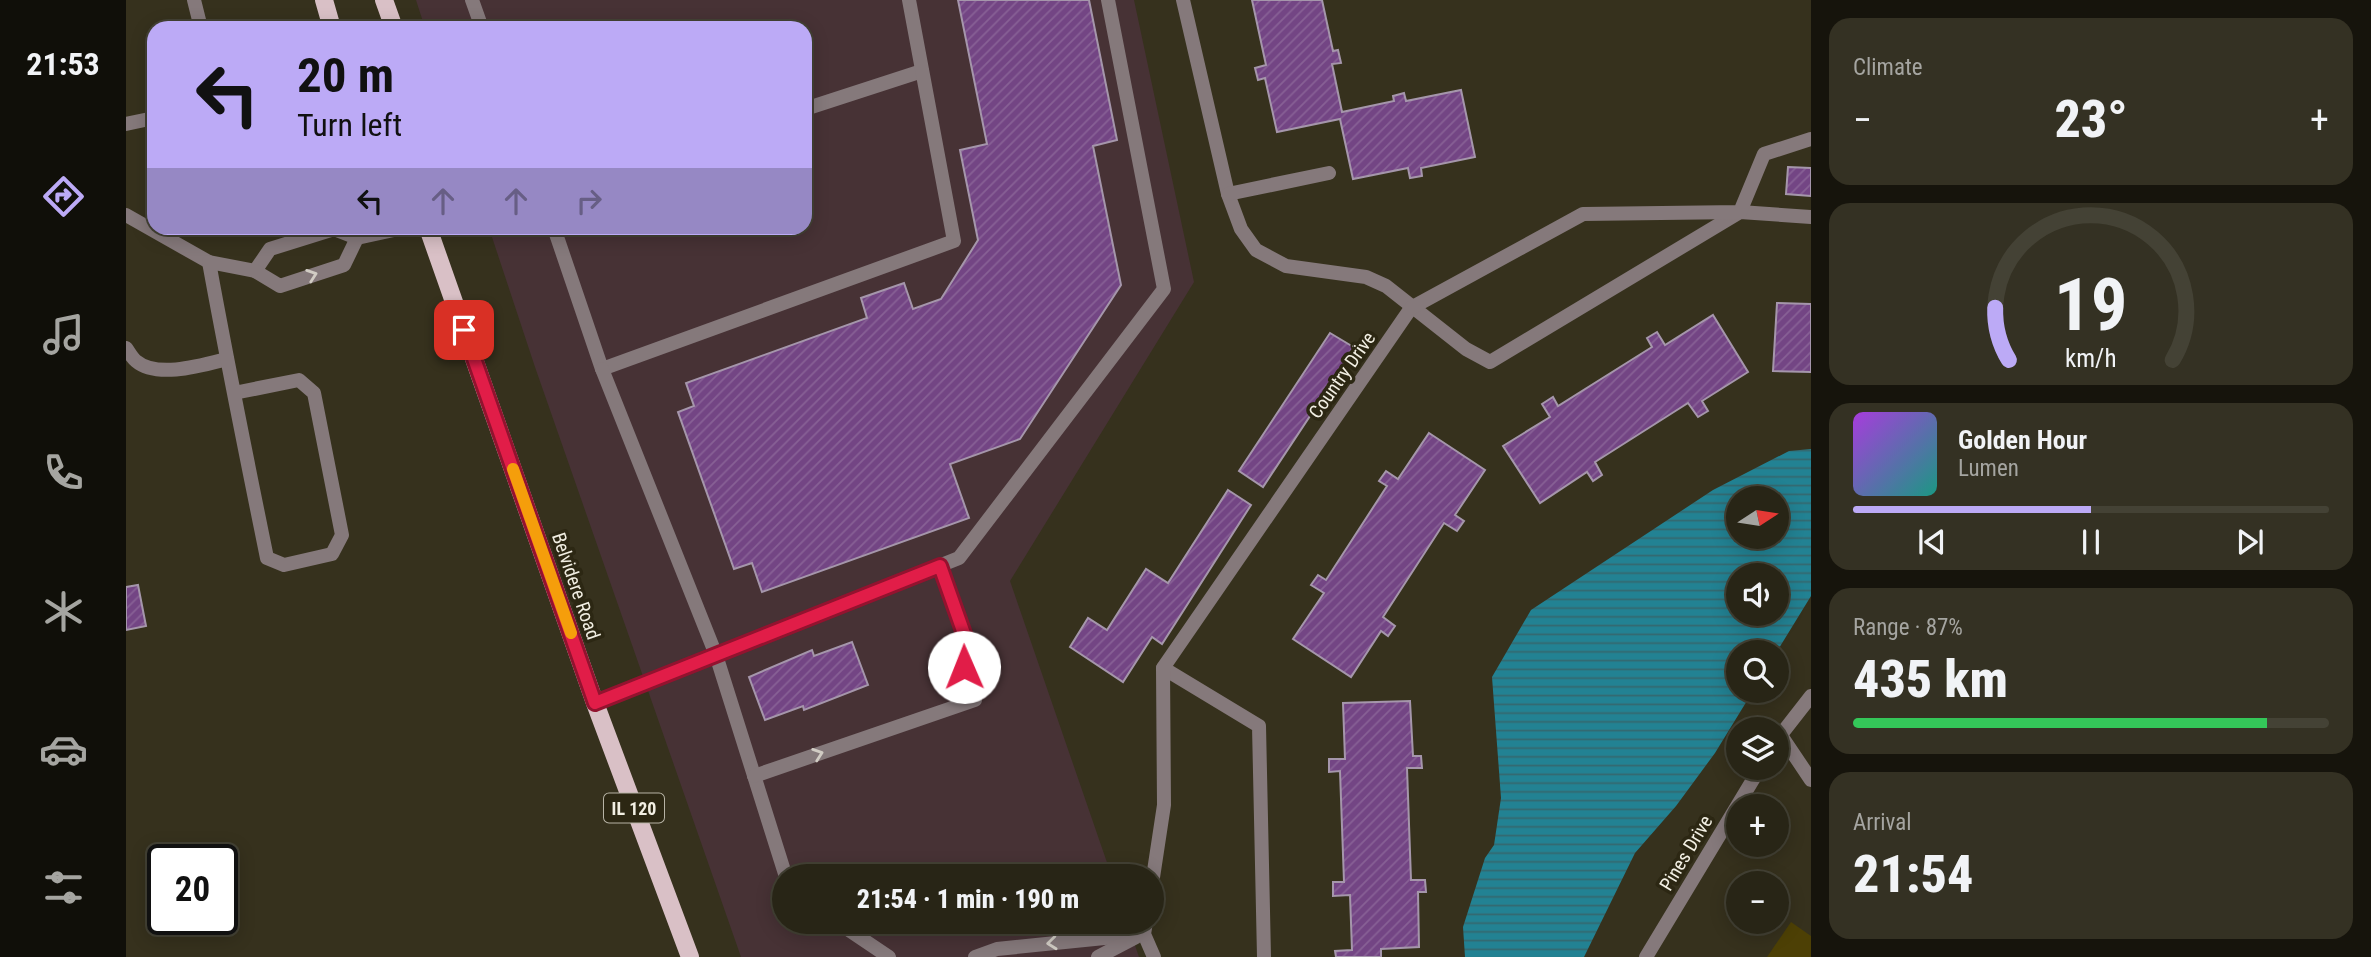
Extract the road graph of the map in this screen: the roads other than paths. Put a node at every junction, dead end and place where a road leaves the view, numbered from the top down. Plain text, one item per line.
1 (194, 0) edge
2 (324, 0) edge
3 (384, 0) edge
4 (472, 0) edge
5 (909, 0) edge
6 (1108, 0) edge
7 (1184, 0) edge
8 (199, 21) edge
9 (330, 21) edge
10 (392, 21) edge
11 (480, 21) edge
12 (922, 71) junction
13 (812, 107) edge
14 (147, 120) edge
15 (126, 124) edge
16 (1811, 139) edge
17 (1328, 173) dead end
18 (1228, 194) junction
19 (1740, 212) junction
20 (126, 215) edge
21 (1811, 217) edge
22 (147, 227) edge
23 (161, 235) edge
24 (314, 235) edge
25 (349, 235) edge
26 (371, 235) edge
27 (430, 235) edge
28 (556, 235) edge
29 (357, 238) junction
30 (209, 262) junction
31 (255, 271) junction
32 (1411, 308) junction
33 (126, 348) edge
34 (227, 359) junction
35 (603, 369) junction
36 (234, 393) junction
37 (940, 566) junction
38 (716, 655) junction
39 (1163, 668) junction
40 (1811, 696) edge
41 (595, 703) junction
42 (1789, 724) edge
43 (1789, 752) edge
44 (754, 776) junction
45 (1753, 780) edge
46 (1811, 780) edge
47 (782, 864) edge
48 (1155, 864) edge
49 (855, 934) edge
50 (1103, 934) edge
51 (1135, 934) edge
52 (1147, 934) edge
53 (690, 957) edge
54 (889, 957) edge
55 (975, 957) edge
56 (1098, 957) edge
57 (1154, 957) edge
58 (1264, 957) edge
59 (1646, 957) edge

1 - 8 street
2 - 9 main road
3 - 10 main road
4 - 11 street
5 - 12 street
6 - 37 street
7 - 18 street
12 - 13 street
12 - 35 street
14 - 15 street
16 - 19 street
17 - 18 street
18 - 32 street
19 - 21 street, Country Drive
19 - 32 street, Country Drive
19 - 32 street
20 - 22 street
23 - 30 street
24 - 31 street
25 - 29 street
26 - 29 street
27 - 41 main road, Belvidere Road / IL 120
28 - 35 street
31 -> 29 street
30 - 31 street
30 - 34 street
32 - 39 street, Country Drive
33 - 34 street
34 - 36 street
35 - 38 street
36 - 36 street
37 - 38 street
44 -> 37 street
38 - 41 street
38 - 44 street
39 - 48 street
39 - 58 street
40 - 42 street
41 - 53 main road, Belvidere Road / IL 120
43 - 46 street
44 - 47 street
45 - 59 street, Pines Drive
49 - 54 street
50 -> 55 street
51 - 56 street
52 - 57 street

